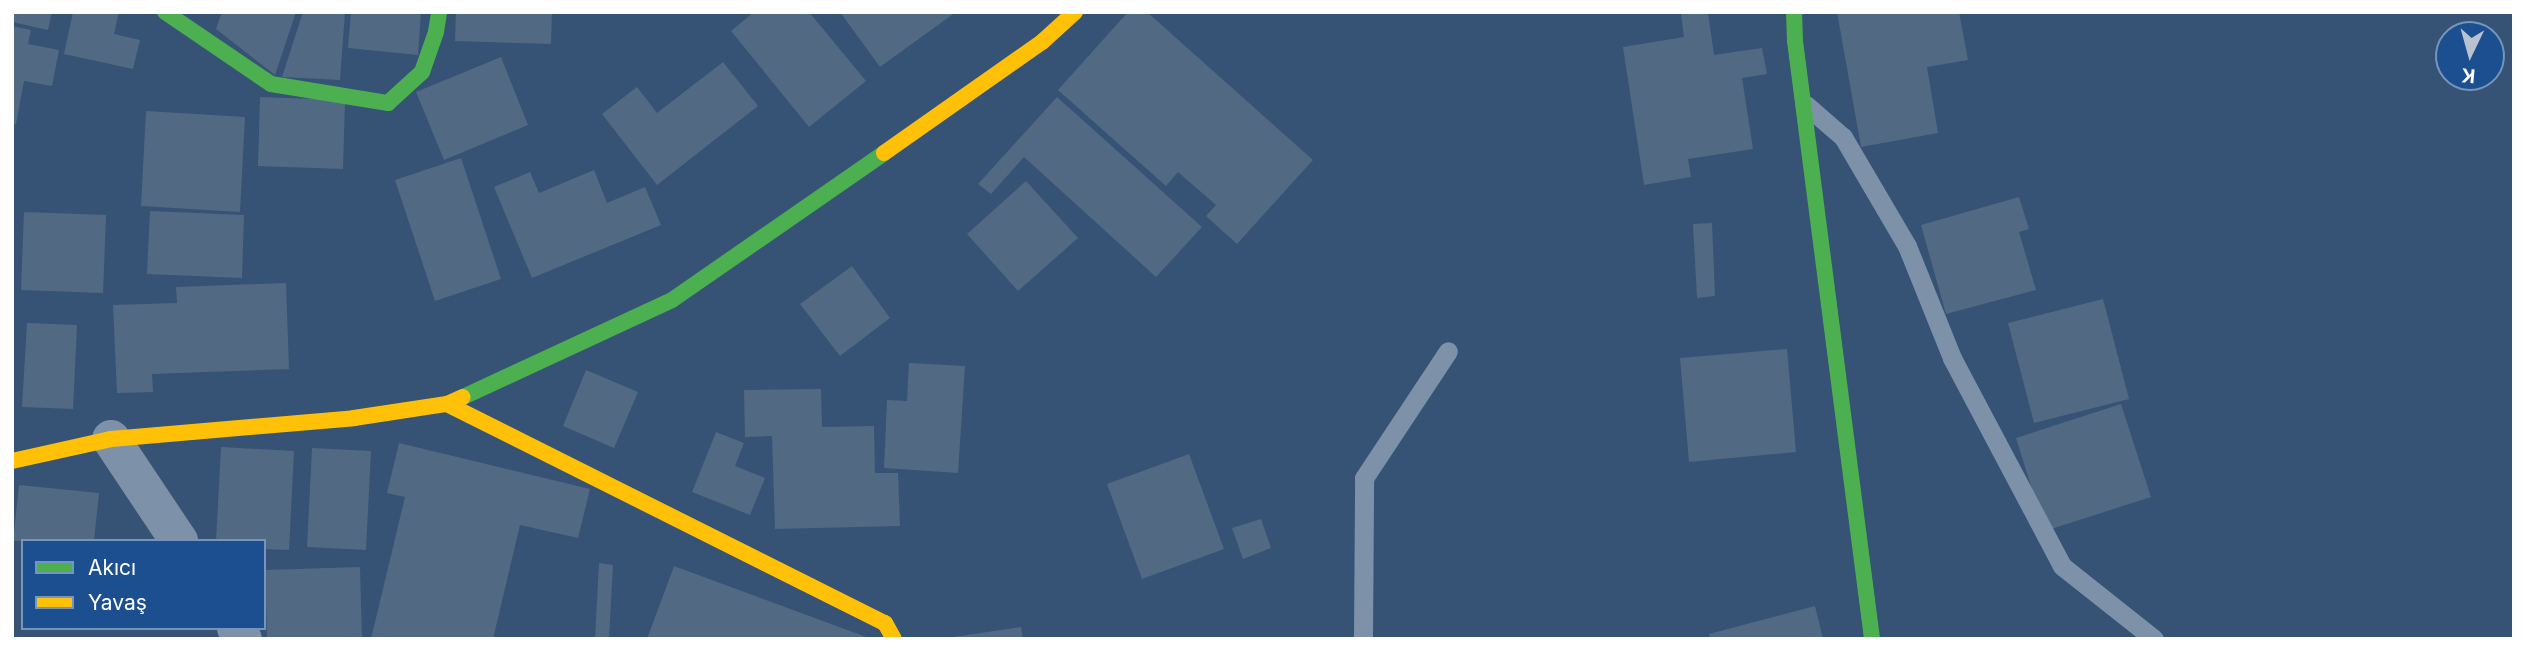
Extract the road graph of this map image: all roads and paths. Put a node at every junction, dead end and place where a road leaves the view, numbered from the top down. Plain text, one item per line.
1 (165, 12) edge
2 (439, 12) edge
3 (1075, 12) edge
4 (1794, 12) edge
5 (1802, 103) junction
6 (1448, 351) dead end
7 (447, 404) junction
8 (111, 439) junction
9 (12, 461) edge
10 (178, 539) edge
11 (894, 639) edge
12 (1363, 639) edge
13 (1872, 639) edge
14 (2154, 639) edge

1 - 2 street
3 - 7 street
4 - 5 street
5 - 13 street
5 - 14 lane
6 - 12 lane
7 - 8 street
7 - 11 street
8 - 9 street
8 - 10 street

